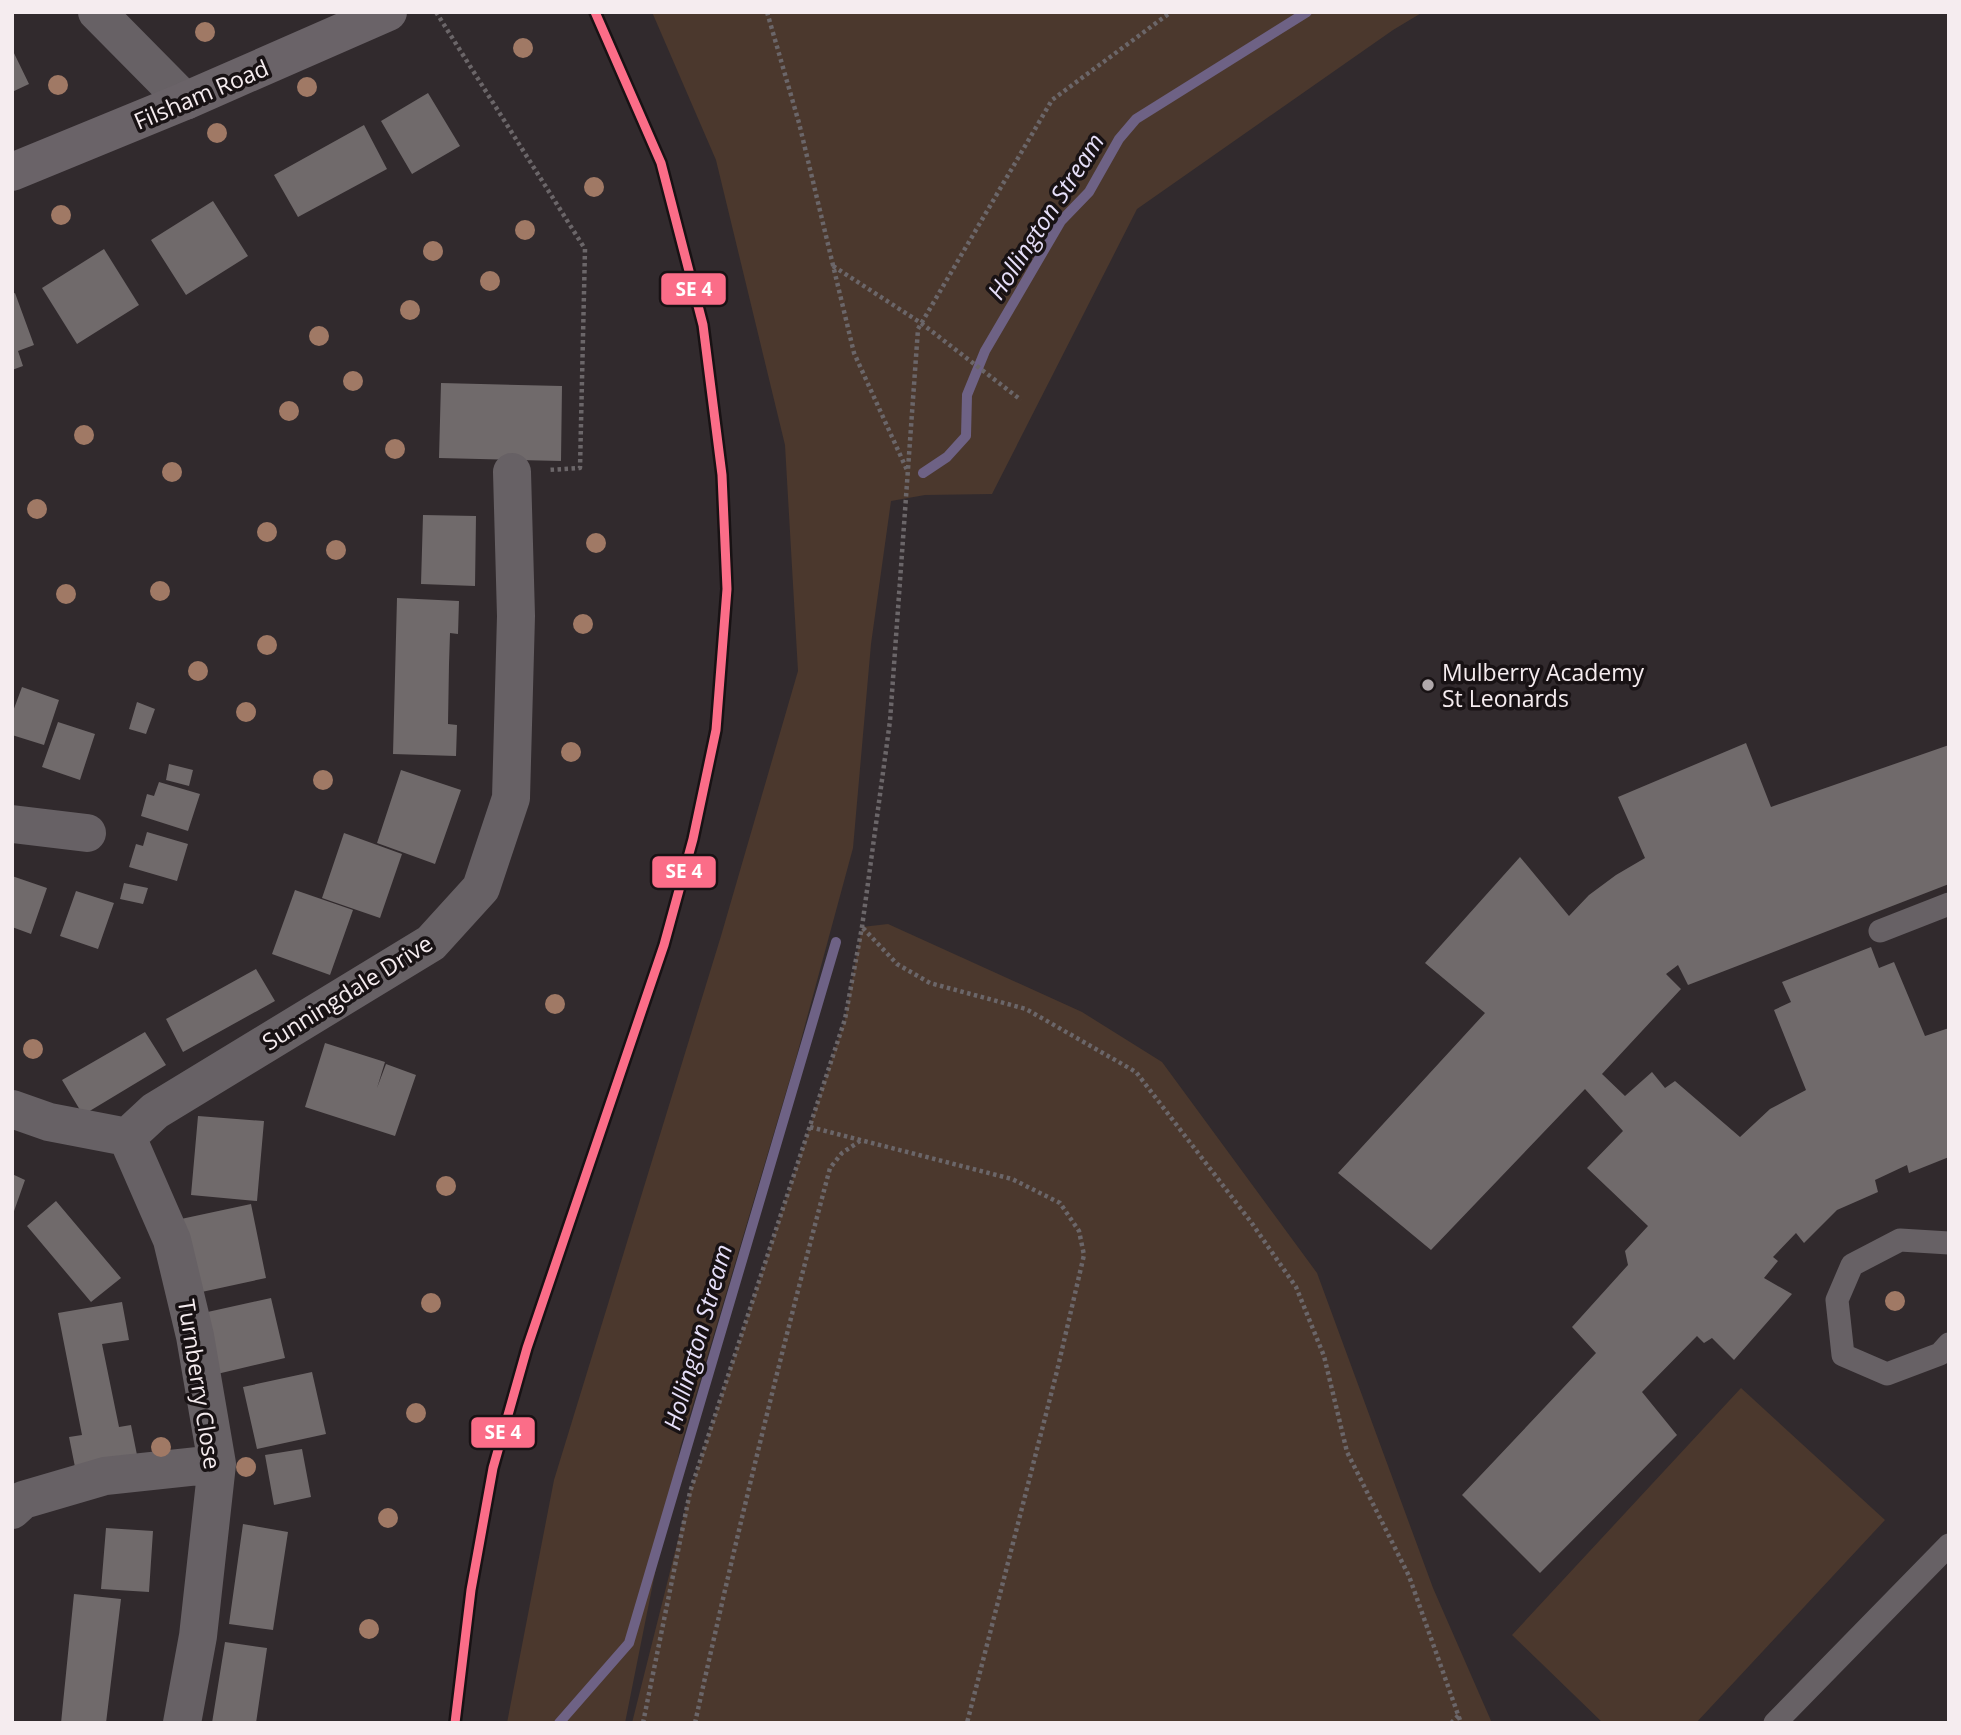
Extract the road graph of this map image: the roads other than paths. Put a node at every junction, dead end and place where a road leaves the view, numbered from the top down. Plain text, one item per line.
1 (97, 12) edge
2 (388, 12) edge
3 (185, 101) junction
4 (12, 172) edge
5 (512, 472) road end
6 (12, 824) edge
7 (87, 833) dead end
8 (1949, 904) edge
9 (1880, 931) dead end
10 (12, 1109) edge
11 (127, 1137) junction
12 (1949, 1243) edge
13 (1949, 1344) edge
14 (217, 1464) junction
15 (12, 1510) edge
16 (1949, 1545) edge
17 (182, 1723) edge
18 (1775, 1723) edge

1 - 3 street
2 - 3 street, Filsham Road
3 - 4 street, Filsham Road
5 - 11 street, Sunningdale Drive
6 - 7 street
8 - 9 lane
10 - 11 street
11 - 14 street, Turnberry Close
12 - 13 lane
14 - 15 street
14 - 17 street, Turnberry Close
16 - 18 lane

